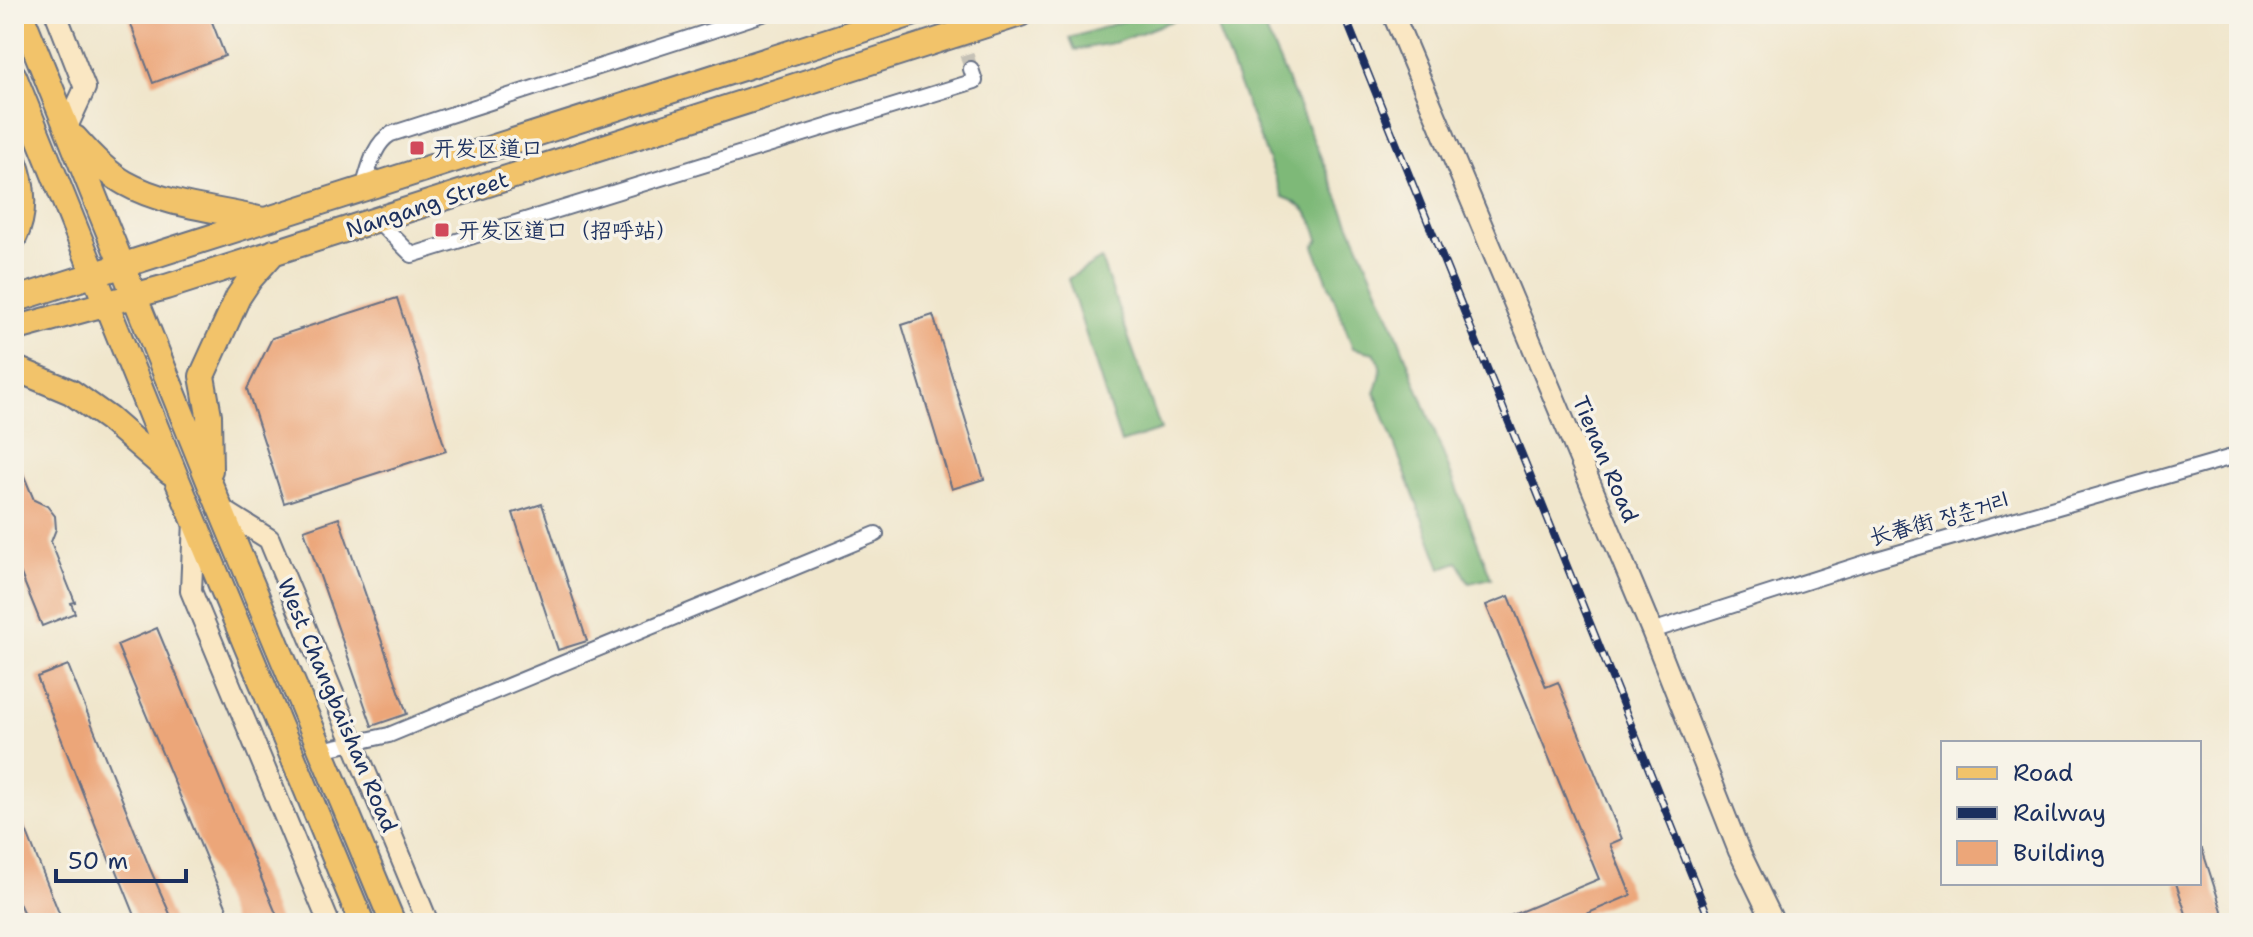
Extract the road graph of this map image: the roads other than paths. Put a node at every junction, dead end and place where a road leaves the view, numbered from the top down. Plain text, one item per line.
1 (21, 14) edge
2 (56, 14) edge
3 (763, 14) edge
4 (912, 14) edge
5 (1020, 14) edge
6 (1393, 14) edge
7 (971, 69) dead end
8 (14, 76) edge
9 (66, 129) junction
10 (14, 160) edge
11 (363, 188) junction
12 (266, 220) junction
13 (377, 220) junction
14 (14, 238) edge
15 (274, 252) junction
16 (121, 265) junction
17 (95, 274) junction
18 (134, 296) junction
19 (14, 300) edge
20 (107, 304) junction
21 (14, 329) edge
22 (14, 368) edge
23 (2239, 455) edge
24 (176, 477) junction
25 (210, 484) junction
26 (221, 509) junction
27 (194, 520) junction
28 (876, 534) dead end
29 (1652, 631) junction
30 (354, 744) junction
31 (321, 750) junction
32 (329, 923) edge
33 (362, 923) edge
34 (393, 923) edge
35 (428, 923) edge
36 (1774, 923) edge

1 - 9 main road, West Changbaishan Road
2 - 9 street
3 - 11 street
4 - 11 main road, Nangang Street
5 - 13 main road, Nangang Street
6 - 29 street, Tienan Road
7 - 13 street
8 - 17 main road
9 - 12 main road
9 - 16 main road, West Changbaishan Road
10 - 14 main road
11 - 12 main road, Nangang Street
12 - 16 main road, Nangang Street
13 - 15 main road, Nangang Street
15 - 18 main road, Nangang Street
15 - 25 main road
16 - 17 main road, Nangang Street
16 - 18 main road, West Changbaishan Road
17 - 19 main road, Nangang Street
17 - 20 main road
18 - 20 main road, Nangang Street
18 - 25 main road, West Changbaishan Road
20 - 21 main road, Nangang Street
20 - 24 main road
22 - 24 main road
23 - 29 street, 长春街 장춘거리
24 - 27 main road
25 - 26 main road, West Changbaishan Road
26 - 30 street, West Changbaishan Road
26 - 31 main road, West Changbaishan Road
27 - 32 street
27 - 33 main road
28 - 30 street
29 - 36 street, Tienan Road
30 - 31 street
30 - 35 street, West Changbaishan Road
31 - 34 main road, West Changbaishan Road

